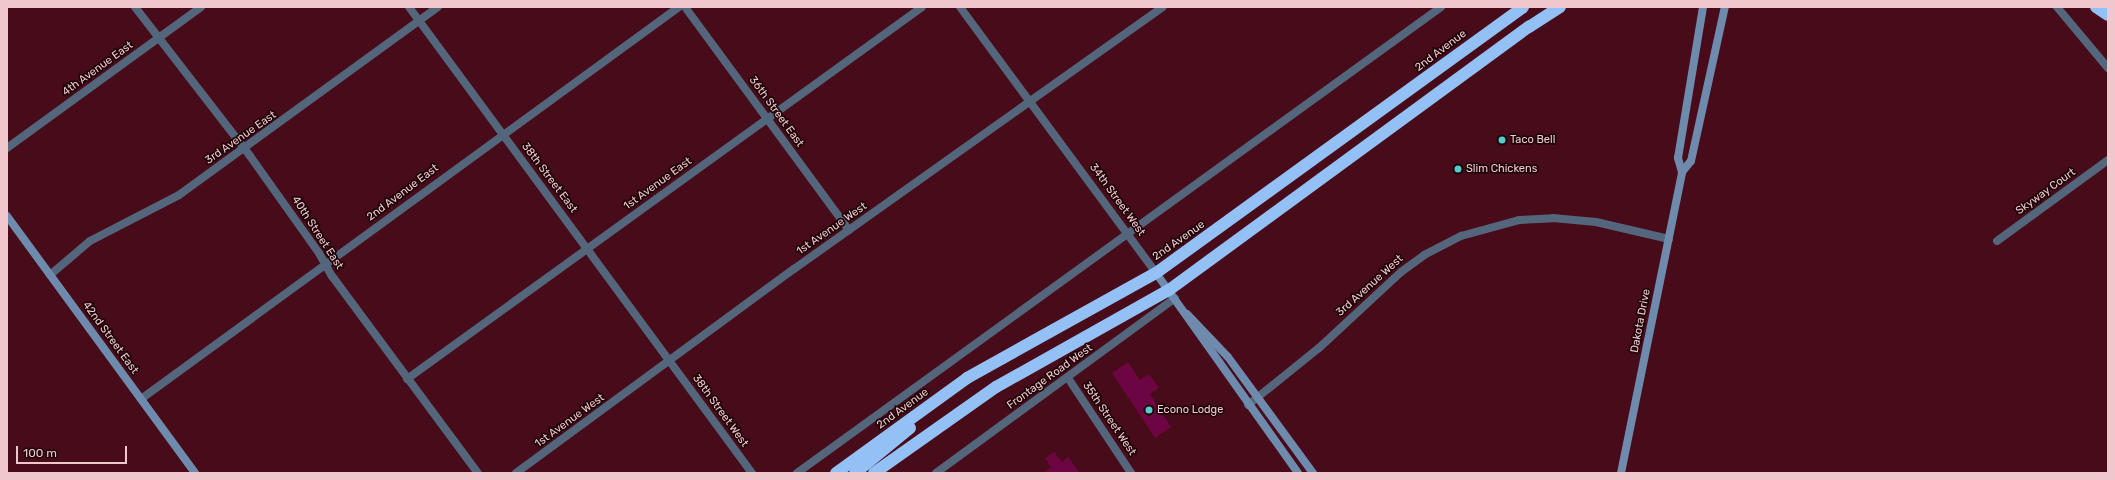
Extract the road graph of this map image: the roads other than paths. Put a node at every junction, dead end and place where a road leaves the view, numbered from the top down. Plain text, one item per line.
1 (136, 7) edge
2 (202, 7) edge
3 (409, 7) edge
4 (438, 7) edge
5 (679, 7) edge
6 (685, 7) edge
7 (922, 7) edge
8 (960, 7) edge
9 (1162, 7) edge
10 (1441, 7) edge
11 (1560, 7) edge
12 (1703, 7) edge
13 (1725, 7) edge
14 (2057, 7) edge
15 (2096, 7) edge
16 (1518, 8) edge
17 (2108, 15) edge
18 (419, 21) junction
19 (158, 38) junction
20 (2108, 68) edge
21 (1031, 101) junction
22 (767, 118) junction
23 (504, 136) junction
24 (7, 148) edge
25 (244, 149) junction
26 (2108, 160) edge
27 (1682, 172) junction
28 (7, 216) edge
29 (849, 230) junction
30 (1128, 234) junction
31 (1669, 239) junction
32 (1997, 240) dead end
33 (588, 249) junction
34 (326, 265) junction
35 (1156, 273) junction
36 (50, 275) junction
37 (1172, 294) junction
38 (1185, 312) junction
39 (1000, 359) junction
40 (671, 362) junction
41 (1068, 378) junction
42 (407, 379) junction
43 (1258, 397) junction
44 (141, 399) junction
45 (1248, 405) junction
46 (195, 473) edge
47 (478, 473) edge
48 (516, 473) edge
49 (752, 473) edge
50 (797, 473) edge
51 (836, 473) edge
52 (855, 473) edge
53 (874, 473) edge
54 (936, 473) edge
55 (1131, 473) edge
56 (1298, 473) edge
57 (1313, 473) edge
58 (1621, 473) edge

1 - 19 street, 40th Street East
2 - 19 street, 4th Avenue East
3 - 18 street, 38th Street East
4 - 18 street, 3rd Avenue East
5 - 23 street, 2nd Avenue East
6 - 22 street, 36th Street East
7 - 22 street, 1st Avenue East
8 - 21 street, 34th Street West
9 - 21 street, 1st Avenue West
10 - 30 street
11 - 37 highway
12 - 27 street, Dakota Drive
13 - 27 street, Dakota Drive
14 - 20 street
15 - 17 highway
16 - 35 highway, 2nd Avenue
18 - 23 street, 38th Street East
18 - 25 street, 3rd Avenue East
19 - 24 street, 4th Avenue East
19 - 25 street, 40th Street East
21 - 29 street, 1st Avenue West
21 - 30 street, 34th Street West
22 - 29 street, 36th Street East
22 - 33 street, 1st Avenue East
23 - 33 street, 38th Street East
23 - 34 street, 2nd Avenue East
25 - 34 street, 40th Street East
25 - 36 street, 3rd Avenue East
26 - 32 street, Skyway Court
27 - 31 street, Dakota Drive
28 - 36 street, 42nd Street East
29 - 40 street, 1st Avenue West
30 - 35 street, 34th Street West
30 - 50 street
31 - 43 street, 3rd Avenue West
31 - 58 street, Dakota Drive
33 - 40 street, 38th Street East
33 - 42 street, 1st Avenue East
34 - 42 street, 40th Street East
34 - 44 street, 2nd Avenue East
35 - 37 street, 34th Street West
35 - 39 highway, 2nd Avenue
36 - 44 street, 42nd Street East
37 - 38 street, 34th Street West
37 - 41 street, Frontage Road West
37 - 53 highway
38 - 43 street, 34th Street West
38 - 45 street, 34th Street West
39 - 51 highway, 2nd Avenue
39 - 52 highway
40 - 48 street, 1st Avenue West
40 - 49 street, 38th Street West
41 - 54 street, Frontage Road West
41 - 55 street, 35th Street West
42 - 47 street, 40th Street East
43 - 45 street, 3rd Avenue West
43 - 57 street, 34th Street West
44 - 46 street, 42nd Street East
45 - 56 street, 34th Street West

